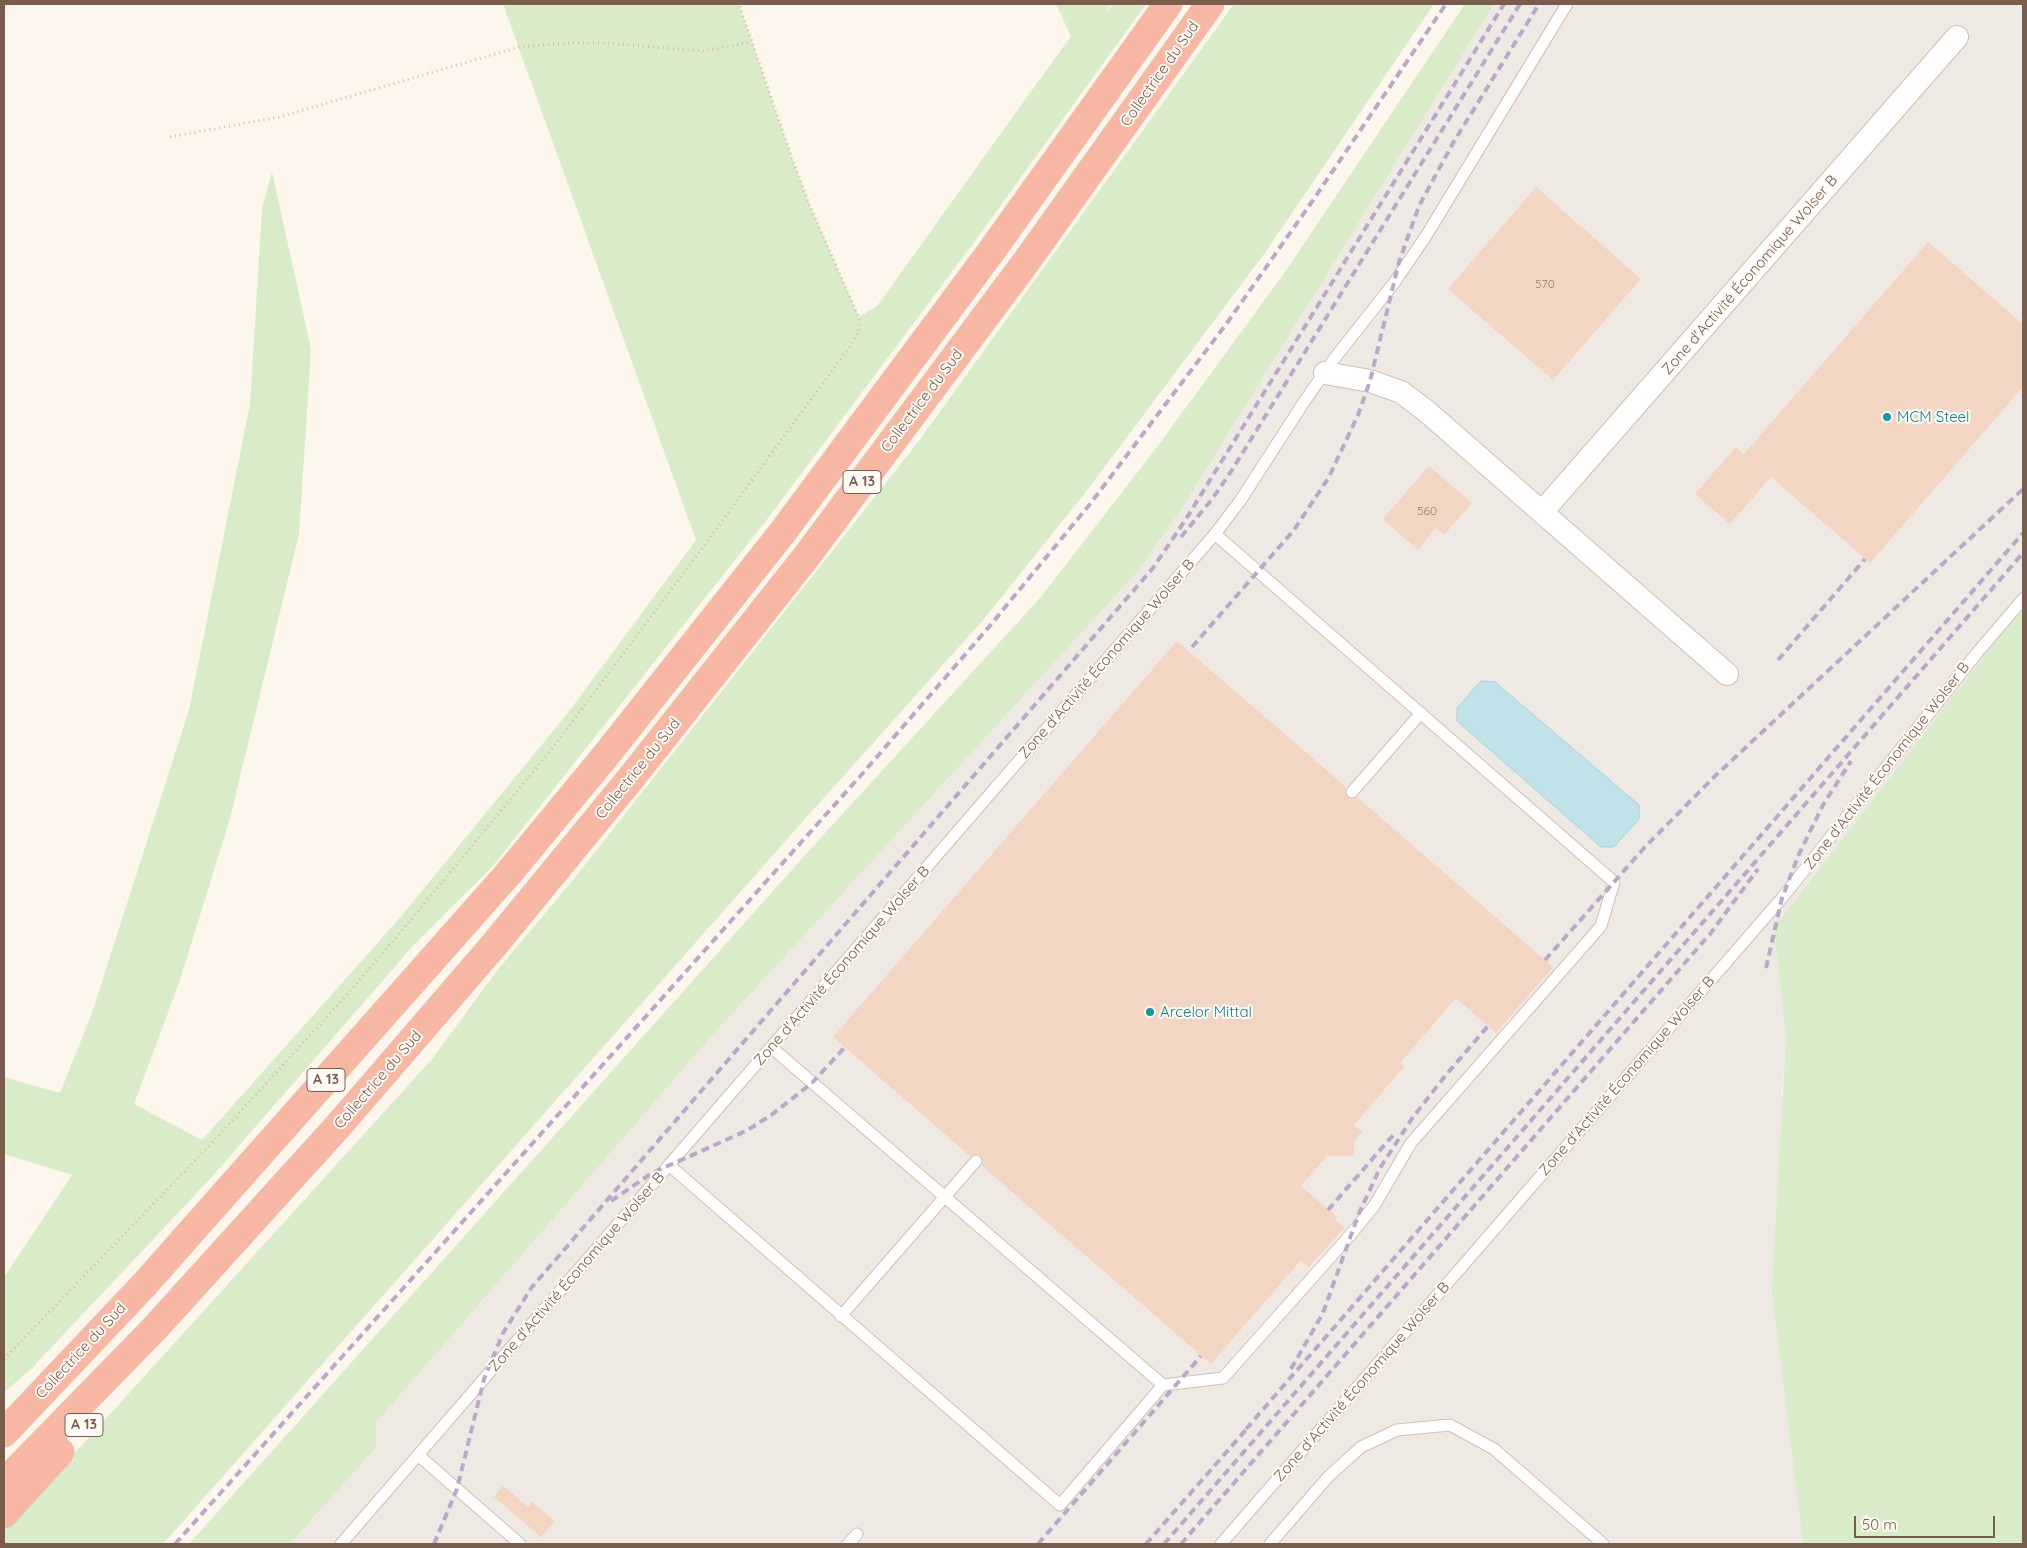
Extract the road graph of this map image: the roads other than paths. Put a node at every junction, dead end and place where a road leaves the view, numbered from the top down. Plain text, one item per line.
1 (1168, 4) edge
2 (1210, 4) edge
3 (1567, 4) edge
4 (1957, 37) dead end
5 (1325, 373) junction
6 (1542, 512) junction
7 (1215, 534) junction
8 (2023, 599) edge
9 (1727, 674) dead end
10 (1421, 713) junction
11 (1352, 792) dead end
12 (771, 1047) junction
13 (976, 1161) dead end
14 (669, 1165) junction
15 (944, 1196) junction
16 (144, 1285) junction
17 (841, 1316) junction
18 (155, 1328) junction
19 (1163, 1385) junction
20 (4, 1407) edge
21 (4, 1433) edge
22 (418, 1455) junction
23 (4, 1483) edge
24 (4, 1514) edge
25 (857, 1534) dead end
26 (341, 1544) edge
27 (520, 1544) edge
28 (848, 1544) edge
29 (1221, 1544) edge
30 (1270, 1544) edge
31 (1603, 1544) edge

1 - 16 highway, Collectrice du Sud / A 13
2 - 18 highway, Collectrice du Sud / A 13
3 - 5 lane, Zone d'Activité Économique Wolser B
4 - 6 street, Zone d'Activité Économique Wolser B
5 - 6 street
5 - 7 lane, Zone d'Activité Économique Wolser B
6 - 9 street
7 - 10 lane
7 - 12 lane, Zone d'Activité Économique Wolser B
8 - 29 lane, Zone d'Activité Économique Wolser B
10 - 11 lane
10 - 19 lane
12 - 14 lane, Zone d'Activité Économique Wolser B
12 - 15 lane
13 - 15 lane
14 - 17 lane
14 - 22 lane, Zone d'Activité Économique Wolser B
15 - 17 lane
15 - 19 lane
16 - 20 highway, A 13
16 - 21 highway, Collectrice du Sud / A 13
17 - 19 lane
18 - 23 highway, Collectrice du Sud / A 13
18 - 24 highway, A 13
22 - 26 lane, Zone d'Activité Économique Wolser B
22 - 27 lane
25 - 28 lane
30 - 31 lane

